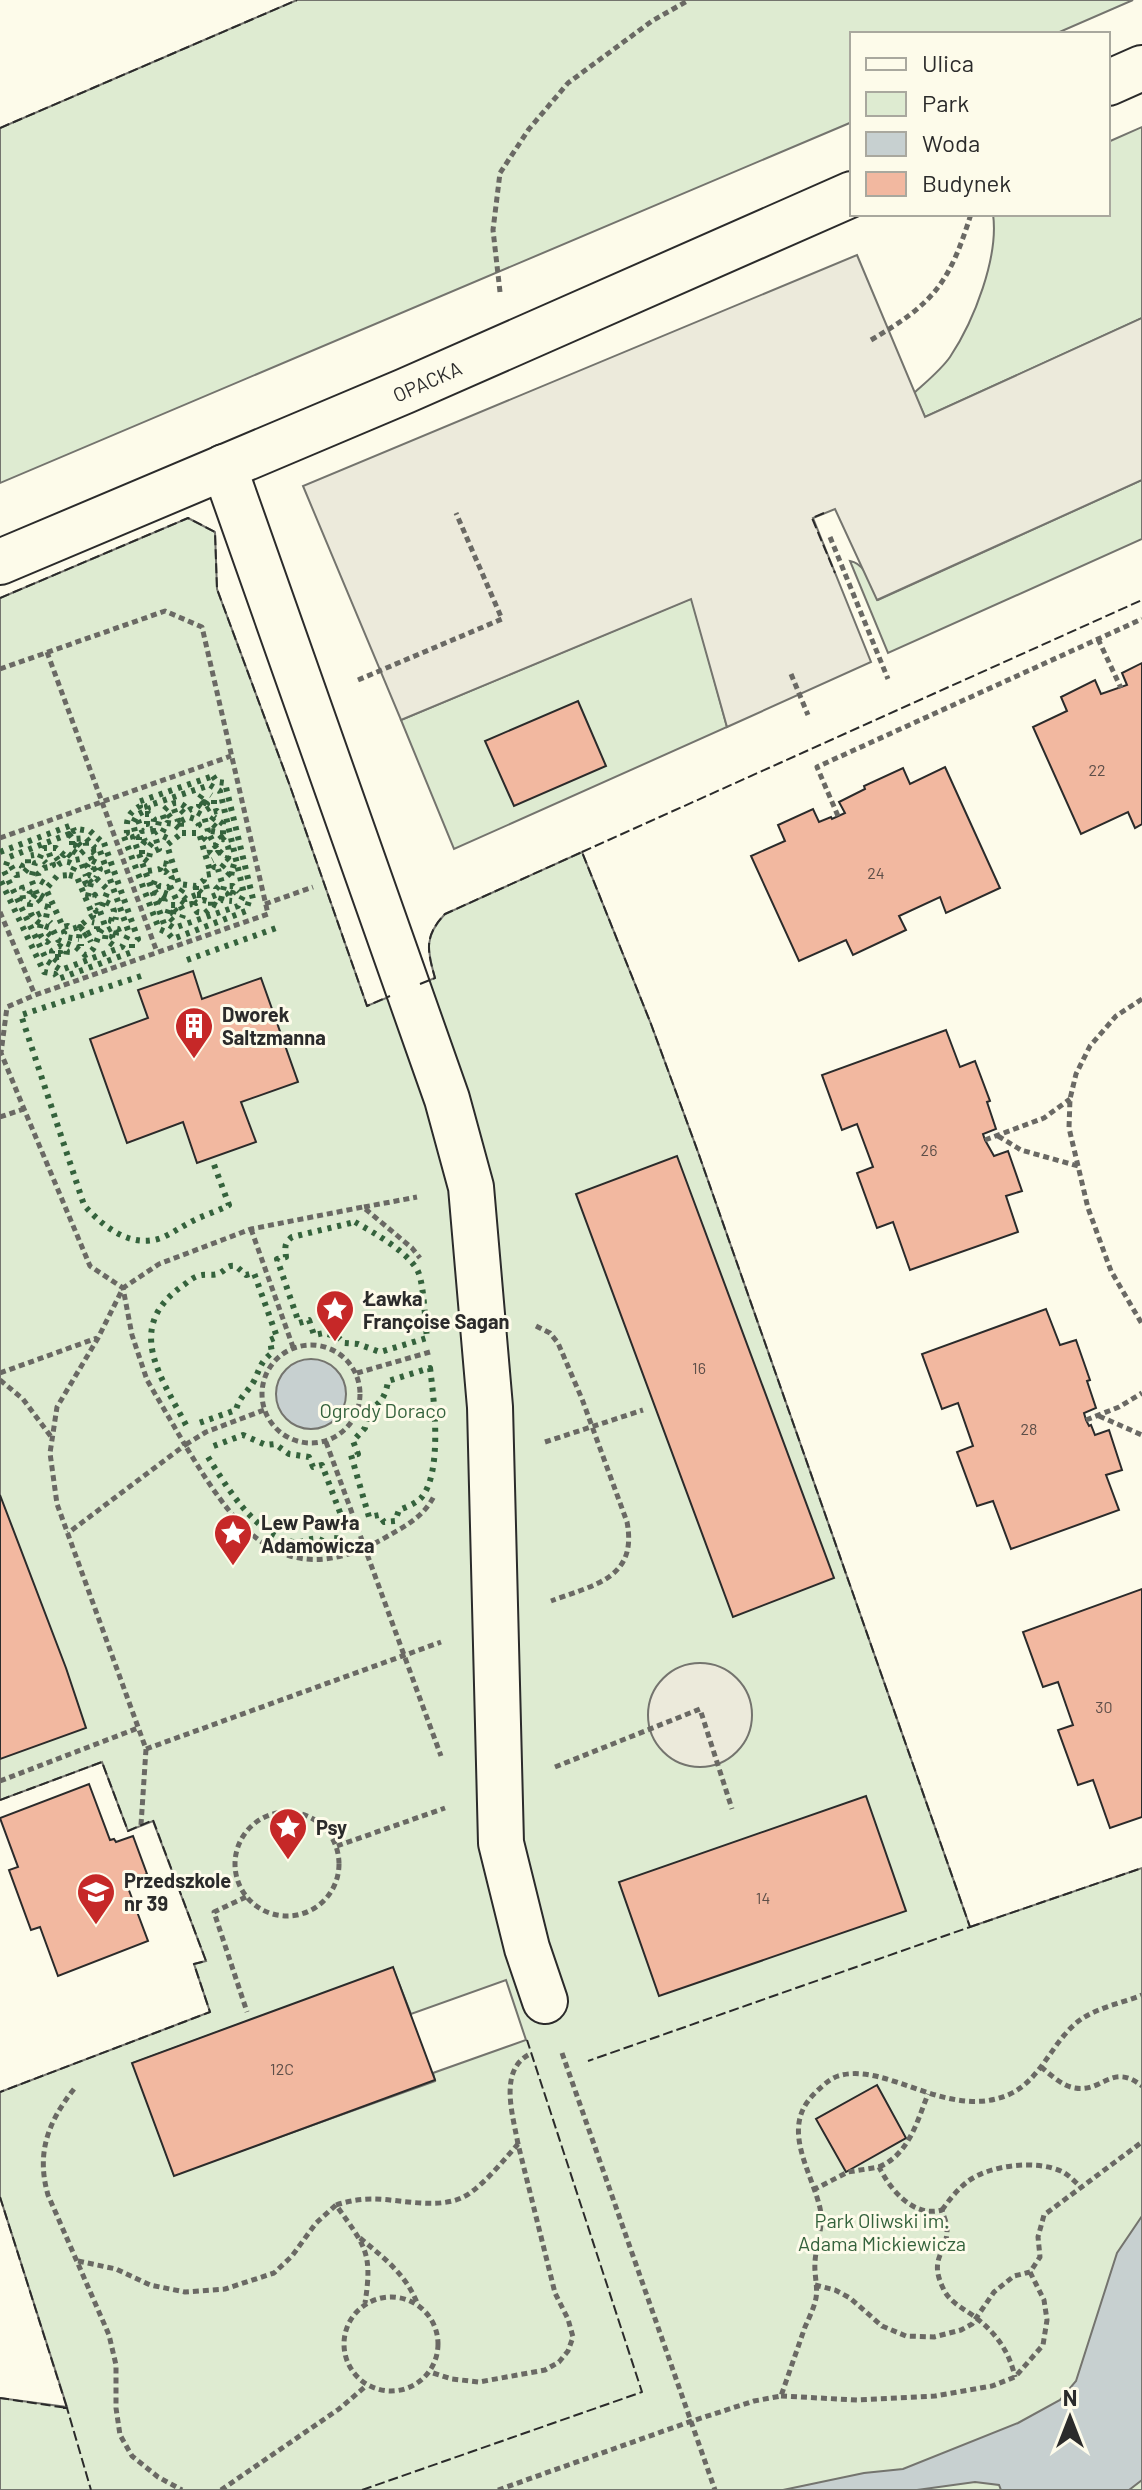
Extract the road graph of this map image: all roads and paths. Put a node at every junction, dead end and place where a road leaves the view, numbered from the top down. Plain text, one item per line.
1 (689, 0) edge
2 (1142, 68) edge
3 (1110, 82) edge
4 (850, 195) edge
5 (970, 216) edge
6 (501, 297) dead end
7 (871, 340) dead end
8 (224, 467) junction
9 (456, 513) dead end
10 (830, 537) dead end
11 (0, 562) edge
12 (1142, 619) edge
13 (1098, 639) junction
14 (47, 652) junction
15 (404, 661) dead end
16 (0, 669) edge
17 (791, 674) dead end
18 (888, 679) dead end
19 (1121, 688) dead end
20 (808, 715) dead end
21 (231, 756) junction
22 (103, 803) junction
23 (838, 816) dead end
24 (0, 838) edge
25 (0, 912) edge
26 (157, 952) junction
27 (35, 995) junction
28 (1142, 999) edge
29 (1, 1052) edge
30 (1070, 1099) junction
31 (24, 1109) junction
32 (0, 1117) edge
33 (998, 1136) junction
34 (985, 1140) dead end
35 (1079, 1167) junction
36 (251, 1229) junction
37 (425, 1264) dead end
38 (123, 1288) junction
39 (1142, 1324) edge
40 (484, 1331) junction
41 (98, 1338) junction
42 (293, 1347) junction
43 (0, 1373) edge
44 (357, 1373) junction
45 (0, 1380) edge
46 (1142, 1393) edge
47 (264, 1410) junction
48 (643, 1410) dead end
49 (1098, 1416) junction
50 (1086, 1420) dead end
51 (592, 1427) junction
52 (1142, 1435) edge
53 (52, 1438) junction
54 (185, 1445) junction
55 (491, 1460) junction
56 (439, 1486) dead end
57 (68, 1533) junction
58 (496, 1622) junction
59 (138, 1728) junction
60 (635, 1735) dead end
61 (146, 1749) junction
62 (0, 1781) edge
63 (458, 1804) dead end
64 (732, 1809) dead end
65 (141, 1825) dead end
66 (337, 1846) junction
67 (246, 1897) junction
68 (1142, 1995) edge
69 (545, 2001) joint
70 (247, 2012) dead end
71 (559, 2044) junction
72 (1041, 2067) junction
73 (1142, 2086) edge
74 (74, 2089) dead end
75 (928, 2094) junction
76 (1142, 2142) edge
77 (518, 2144) junction
78 (879, 2167) junction
79 (1082, 2188) junction
80 (813, 2190) junction
81 (336, 2205) junction
82 (942, 2210) junction
83 (358, 2237) junction
84 (78, 2261) junction
85 (1030, 2272) junction
86 (815, 2285) junction
87 (365, 2303) junction
88 (418, 2306) junction
89 (976, 2318) junction
90 (430, 2372) junction
91 (1015, 2377) junction
92 (366, 2386) junction
93 (781, 2396) junction
94 (689, 2422) junction
95 (182, 2490) edge
96 (221, 2490) edge
97 (498, 2490) edge
98 (715, 2490) edge

1 - 6 path
2 - 3 street
4 - 8 street, OPACKA
5 - 7 path
8 - 11 street, OPACKA
8 - 40 street
9 - 15 path
10 - 18 path
12 - 13 path
13 - 19 path
13 - 23 path
14 - 16 path
14 - 21 path
14 - 22 path
17 - 20 path
21 - 22 path
21 - 26 path
22 - 24 path
22 - 26 path
25 - 27 path
26 - 27 path
27 - 29 path
28 - 30 path
29 - 31 path
30 - 33 path
30 - 35 path
31 - 32 path
31 - 38 path
33 - 34 path
33 - 35 path
35 - 39 path
36 - 37 path
36 - 38 path
36 - 42 path
38 - 41 path
38 - 54 path
40 - 44 path
40 - 51 path
40 - 55 street
41 - 43 path
41 - 53 path
42 - 44 path
42 - 47 path
44 - 47 path
45 - 53 path
46 - 49 path
47 - 54 path
48 - 51 path
49 - 50 path
49 - 52 path
51 - 55 path
51 - 58 path
53 - 57 path
54 - 56 path
54 - 57 path
55 - 58 street
57 - 59 path
58 - 61 path
58 - 69 street
59 - 61 path
59 - 62 path
60 - 64 path
61 - 65 path
63 - 66 path
66 - 67 path
66 - 67 path
67 - 70 path
68 - 72 path
69 - 71 path
71 - 77 path
71 - 94 path
72 - 73 path
72 - 75 path
74 - 84 path
75 - 78 path
75 - 80 path
76 - 79 path
77 - 81 path
77 - 90 path
78 - 80 path
78 - 82 path
79 - 82 path
79 - 85 path
80 - 86 path
81 - 83 path
81 - 84 path
82 - 89 path
83 - 87 path
83 - 88 path
84 - 95 path
85 - 89 path
85 - 91 path
86 - 89 path
86 - 93 path
87 - 88 path
87 - 92 path
88 - 90 path
89 - 91 path
90 - 92 path
91 - 93 path
92 - 96 path
93 - 94 path
94 - 97 path
94 - 98 path

